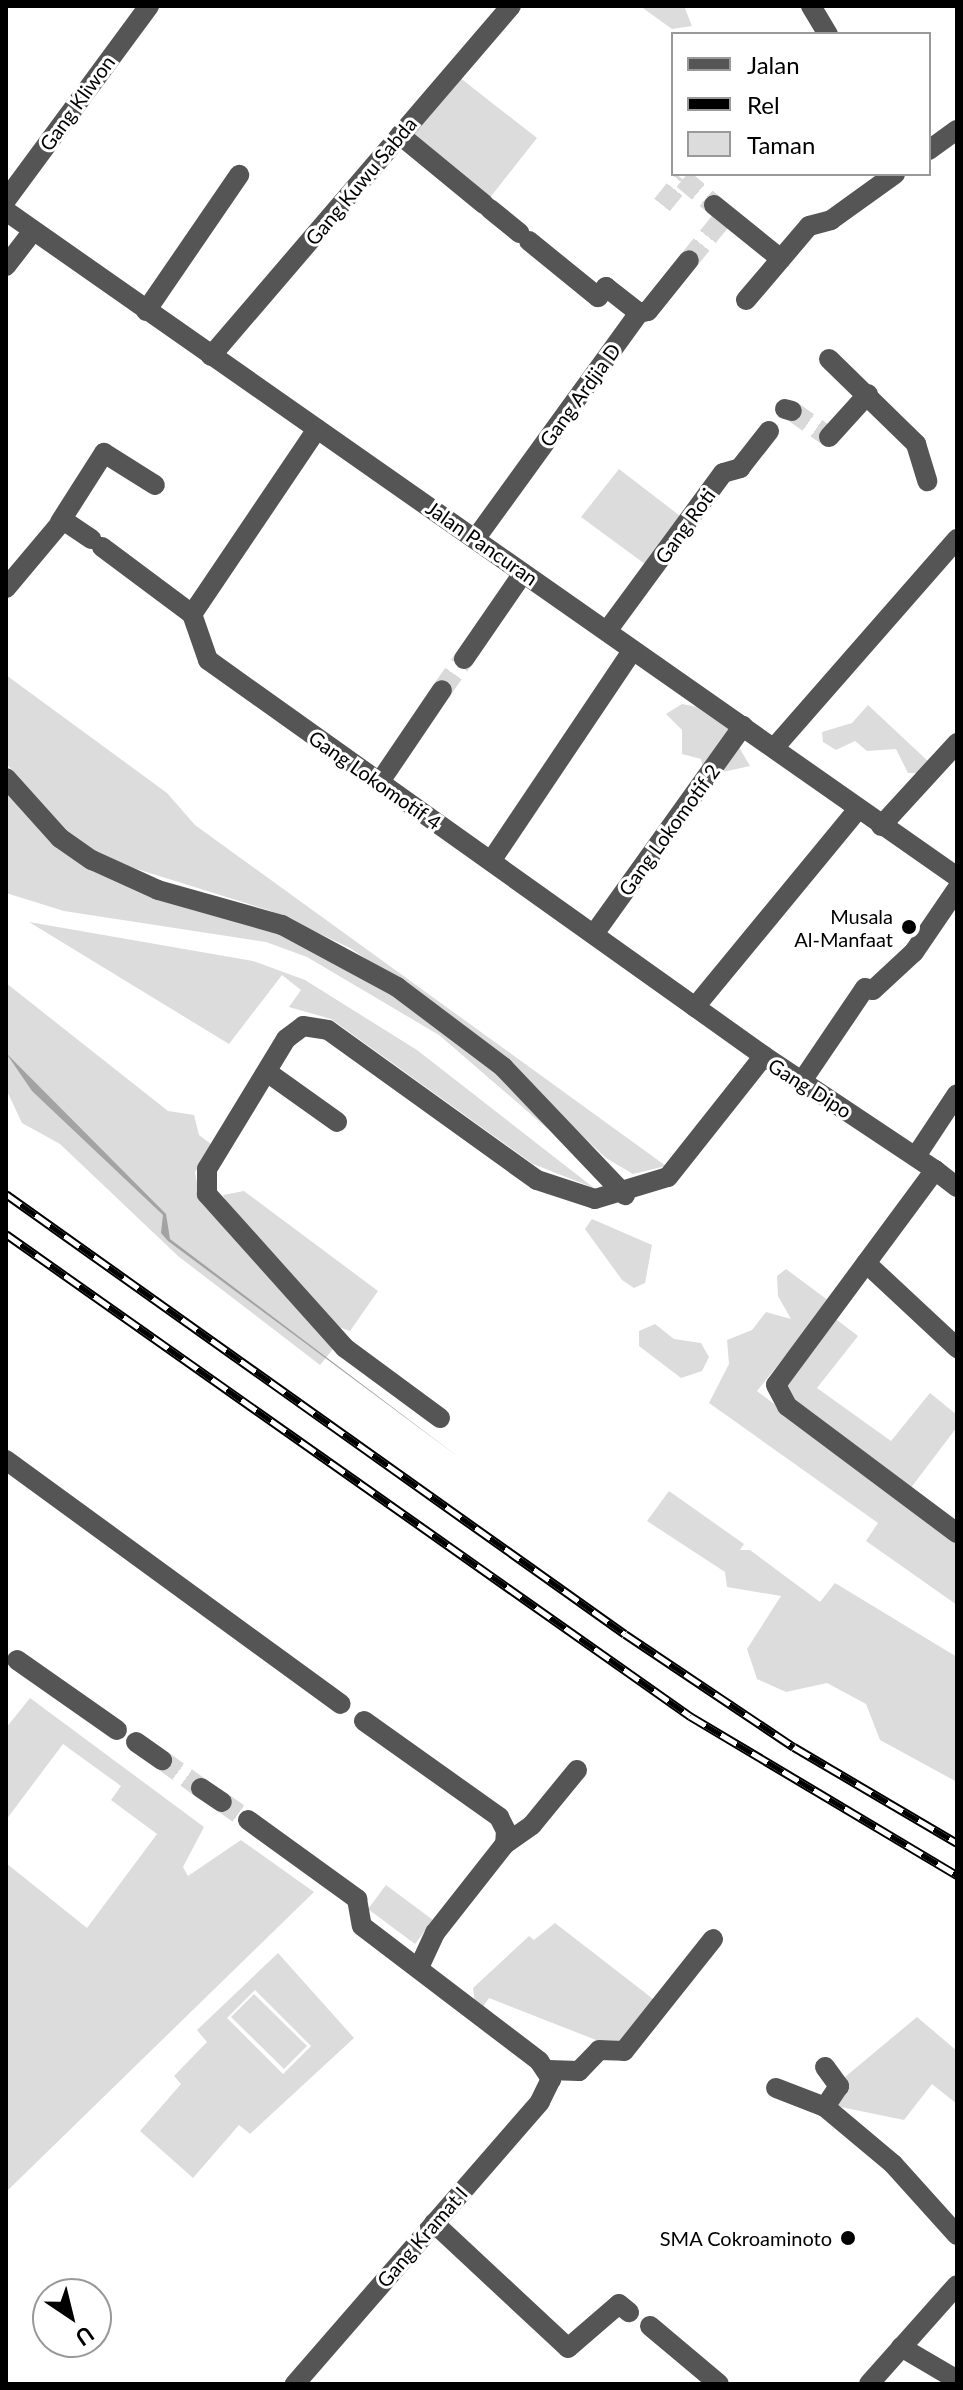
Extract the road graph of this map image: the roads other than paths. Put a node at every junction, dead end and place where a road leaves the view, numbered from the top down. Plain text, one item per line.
1 (511, 6) edge
2 (811, 6) edge
3 (139, 9) edge
4 (827, 32) edge
5 (957, 130) edge
6 (400, 135) junction
7 (931, 149) edge
8 (239, 175) dead end
9 (892, 176) edge
10 (6, 200) edge
11 (6, 211) edge
12 (722, 212) tunnel mouth
13 (33, 231) junction
14 (781, 259) junction
15 (689, 260) tunnel mouth
16 (6, 266) edge
17 (746, 300) dead end
18 (146, 311) junction
19 (639, 313) junction
20 (211, 356) junction
21 (829, 359) dead end
22 (868, 394) junction
23 (317, 429) junction
24 (769, 431) dead end
25 (829, 437) dead end
26 (927, 481) dead end
27 (155, 485) dead end
28 (60, 522) junction
29 (476, 538) junction
30 (957, 539) edge
31 (523, 573) junction
32 (6, 588) edge
33 (192, 614) junction
34 (607, 631) junction
35 (633, 650) junction
36 (464, 659) tunnel mouth
37 (442, 690) tunnel mouth
38 (743, 726) junction
39 (957, 743) edge
40 (774, 748) junction
41 (6, 778) edge
42 (379, 783) junction
43 (858, 809) junction
44 (881, 826) junction
45 (491, 861) junction
46 (957, 877) edge
47 (957, 889) edge
48 (594, 934) junction
49 (695, 1007) junction
50 (764, 1056) junction
51 (267, 1072) junction
52 (802, 1081) junction
53 (957, 1094) edge
54 (337, 1122) dead end
55 (916, 1156) junction
56 (935, 1170) junction
57 (957, 1187) edge
58 (625, 1195) junction
59 (866, 1263) junction
60 (957, 1348) edge
61 (440, 1418) dead end
62 (6, 1460) edge
63 (957, 1533) edge
64 (17, 1660) dead end
65 (340, 1704) dead end
66 (364, 1721) dead end
67 (117, 1730) dead end
68 (136, 1742) dead end
69 (162, 1760) tunnel mouth
70 (577, 1770) dead end
71 (201, 1788) tunnel mouth
72 (222, 1802) tunnel mouth
73 (248, 1820) tunnel mouth
74 (505, 1844) junction
75 (713, 1939) dead end
76 (419, 1967) junction
77 (825, 2067) dead end
78 (548, 2079) junction
79 (776, 2088) dead end
80 (825, 2107) junction
81 (434, 2223) junction
82 (957, 2235) edge
83 (957, 2285) edge
84 (629, 2312) dead end
85 (650, 2326) dead end
86 (901, 2347) junction
87 (957, 2380) edge
88 (295, 2384) edge
89 (719, 2384) edge
90 (869, 2384) edge

1 - 6 street, Gang Kuwu Sabda
2 - 4 street
3 - 10 street, Gang Kliwon
5 - 7 street
6 - 19 street
6 - 20 street, Gang Kuwu Sabda
8 - 18 street
9 - 14 street
11 - 13 street, Jalan Pancuran
12 - 14 street
13 - 16 street
13 - 18 street, Jalan Pancuran
14 - 17 street
15 - 19 street, Gang Ardjia D
18 - 20 street, Jalan Pancuran
19 - 29 street, Gang Ardjia D
20 - 23 street, Jalan Pancuran
21 - 22 street
22 - 25 street
22 - 26 street
23 - 29 street, Jalan Pancuran
23 - 33 street
24 - 34 street, Gang Roti
27 - 28 street
28 - 32 street
28 - 33 street
29 - 31 street, Jalan Pancuran
30 - 40 street
31 - 34 street, Jalan Pancuran
31 - 36 street
33 - 42 street, Gang Lokomotif 4
34 - 35 street, Jalan Pancuran
35 - 38 street, Jalan Pancuran
35 - 45 street
37 - 42 street
38 - 40 street, Jalan Pancuran
38 - 48 street, Gang Lokomotif 2
39 - 44 street
40 - 43 street, Jalan Pancuran
41 - 58 street
42 - 45 street, Gang Lokomotif 4
43 - 44 street, Jalan Pancuran
43 - 49 street
44 - 46 street, Jalan Pancuran
45 - 48 street, Gang Lokomotif 4
47 - 52 street
48 - 49 street, Gang Lokomotif 4
49 - 50 street, Gang Lokomotif 4
50 - 52 street, Gang Dipo
50 - 58 street, Gang Dipo
51 - 54 street
51 - 58 street
51 - 61 street
52 - 55 street, Gang Dipo
53 - 55 street
55 - 56 street, Gang Dipo
56 - 57 street, Gang Dipo
56 - 59 street
59 - 60 street
59 - 63 street
62 - 65 street
64 - 67 street
66 - 74 street
68 - 69 street
70 - 74 street
71 - 72 street
73 - 76 street
74 - 76 street
75 - 78 street
76 - 78 street
77 - 80 street
78 - 81 street, Gang Kramat I
79 - 80 street
80 - 82 street
81 - 84 street
81 - 88 street, Gang Kramat I
83 - 86 street
85 - 89 street
86 - 87 street
86 - 90 street

